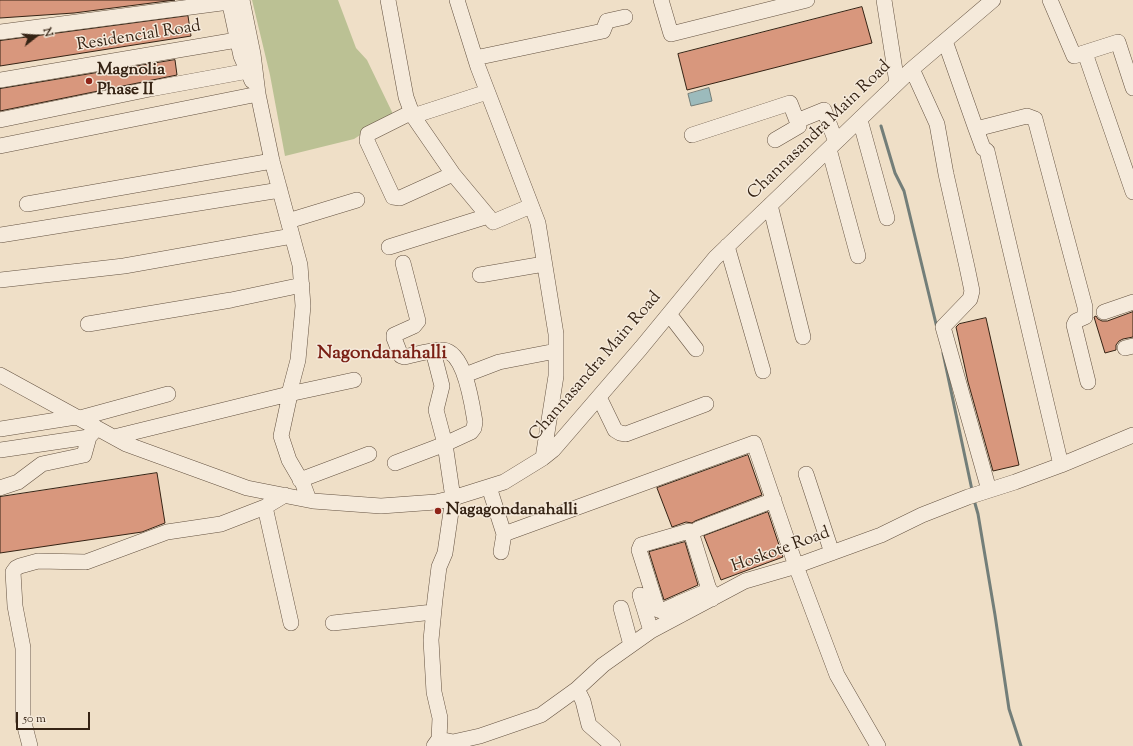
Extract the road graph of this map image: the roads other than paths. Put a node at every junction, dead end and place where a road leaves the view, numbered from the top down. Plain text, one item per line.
1 (388, 0) edge
2 (457, 0) edge
3 (661, 0) edge
4 (807, 0) edge
5 (884, 0) edge
6 (993, 0) edge
7 (1050, 0) edge
8 (233, 1) edge
9 (625, 17) dead end
10 (0, 32) edge
11 (237, 38) junction
12 (944, 41) junction
13 (1085, 53) junction
14 (475, 58) junction
15 (912, 69) junction
16 (0, 72) edge
17 (248, 72) junction
18 (0, 80) edge
19 (897, 83) junction
20 (1133, 88) edge
21 (487, 92) junction
22 (258, 94) junction
23 (413, 114) junction
24 (0, 120) edge
25 (860, 120) junction
26 (797, 121) junction
27 (976, 129) junction
28 (692, 135) dead end
29 (775, 140) dead end
30 (832, 145) junction
31 (0, 146) edge
32 (272, 161) junction
33 (453, 174) junction
34 (280, 190) junction
35 (1133, 192) edge
36 (357, 200) dead end
37 (27, 204) dead end
38 (770, 205) junction
39 (531, 206) junction
40 (488, 216) junction
41 (887, 218) dead end
42 (288, 221) junction
43 (0, 235) edge
44 (292, 236) junction
45 (388, 246) dead end
46 (727, 246) junction
47 (858, 256) dead end
48 (403, 263) dead end
49 (544, 264) junction
50 (480, 275) dead end
51 (0, 280) edge
52 (302, 285) junction
53 (1133, 302) edge
54 (1104, 312) dead end
55 (668, 314) junction
56 (88, 324) dead end
57 (803, 337) dead end
58 (696, 349) dead end
59 (433, 351) junction
60 (556, 351) junction
61 (763, 371) dead end
62 (464, 375) junction
63 (1, 376) edge
64 (354, 380) dead end
65 (1088, 382) dead end
66 (168, 394) dead end
67 (289, 394) junction
68 (599, 397) junction
69 (706, 404) dead end
70 (78, 418) junction
71 (0, 429) edge
72 (93, 433) junction
73 (1133, 435) edge
74 (114, 437) junction
75 (445, 444) junction
76 (0, 450) edge
77 (369, 454) dead end
78 (543, 458) junction
79 (395, 463) dead end
80 (1061, 465) junction
81 (806, 474) dead end
82 (300, 480) junction
83 (489, 487) junction
84 (0, 488) edge
85 (989, 490) junction
86 (285, 495) junction
87 (453, 498) junction
88 (309, 500) junction
89 (774, 500) junction
90 (265, 507) junction
91 (698, 529) dead end
92 (504, 534) junction
93 (501, 552) dead end
94 (832, 552) junction
95 (795, 561) junction
96 (724, 581) dead end
97 (7, 589) edge
98 (640, 595) dead end
99 (711, 595) junction
100 (621, 608) dead end
101 (679, 610) junction
102 (434, 612) junction
103 (291, 623) dead end
104 (333, 623) dead end
105 (651, 631) junction
106 (631, 645) junction
107 (578, 689) junction
108 (437, 743) edge
109 (30, 746) edge
110 (613, 746) edge
111 (878, 746) edge

1 - 23 street
2 - 14 street
3 - 4 street
5 - 19 street
6 - 12 street, Channasandra Main Road
7 - 13 street
8 - 10 street
8 - 11 street
8 - 22 street
9 - 14 street
11 - 16 street
11 - 17 street
11 - 18 street, Residencial Road
12 - 15 street, Channasandra Main Road
12 - 27 street
13 - 20 street
13 - 35 street
14 - 21 street
15 - 19 street, Channasandra Main Road
15 - 85 street
17 - 22 street
17 - 24 street
19 - 25 street, Channasandra Main Road
21 - 23 street
21 - 39 street
22 - 31 street
22 - 32 street
23 - 33 street
23 - 33 street
25 - 30 street, Channasandra Main Road
25 - 41 street
26 - 28 street
26 - 29 street
26 - 30 street
27 - 65 street
27 - 80 street
30 - 38 street, Channasandra Main Road
30 - 47 street
32 - 34 street
32 - 37 street
33 - 40 street
34 - 42 street
34 - 43 street
36 - 42 street
38 - 46 street, Channasandra Main Road
38 - 57 street
39 - 40 street
39 - 49 street
40 - 45 street
42 - 44 street
44 - 51 street
44 - 52 street
46 - 55 street, Channasandra Main Road
46 - 61 street
48 - 59 street
49 - 50 street
49 - 60 street
52 - 56 street
52 - 67 street
53 - 54 street
55 - 58 street
55 - 68 street, Channasandra Main Road
59 - 62 street
59 - 75 street
60 - 62 street
60 - 78 street
62 - 75 street
63 - 70 street, Channasandra Main Road
64 - 67 street
66 - 70 street
67 - 74 street
67 - 82 street
68 - 69 street
68 - 78 street, Channasandra Main Road
70 - 71 street
70 - 72 street, Channasandra Main Road
72 - 74 street, Channasandra Main Road
72 - 76 street
72 - 84 street
73 - 80 street, Hoskote Road
74 - 86 street, Channasandra Main Road
75 - 79 street
75 - 87 street
77 - 82 street
78 - 83 street, Channasandra Main Road
80 - 85 street, Hoskote Road
81 - 94 street
82 - 88 street
83 - 87 street, Channasandra Main Road
83 - 92 street
85 - 94 street, Hoskote Road
86 - 88 street, Channasandra Main Road
86 - 90 street
87 - 88 street, Channasandra Main Road
87 - 102 street
89 - 91 street
89 - 92 street
89 - 95 street
90 - 97 street
90 - 103 street
92 - 93 street
94 - 95 street, Hoskote Road
95 - 96 street
95 - 99 street, Hoskote Road
95 - 111 street
97 - 109 street
98 - 105 street
99 - 101 street, Hoskote Road
99 - 101 street
100 - 106 street
101 - 105 street, Hoskote Road
102 - 104 street
102 - 108 street
105 - 106 street, Hoskote Road
106 - 107 street, Hoskote Road
107 - 108 street, Hoskote Road
107 - 110 street

